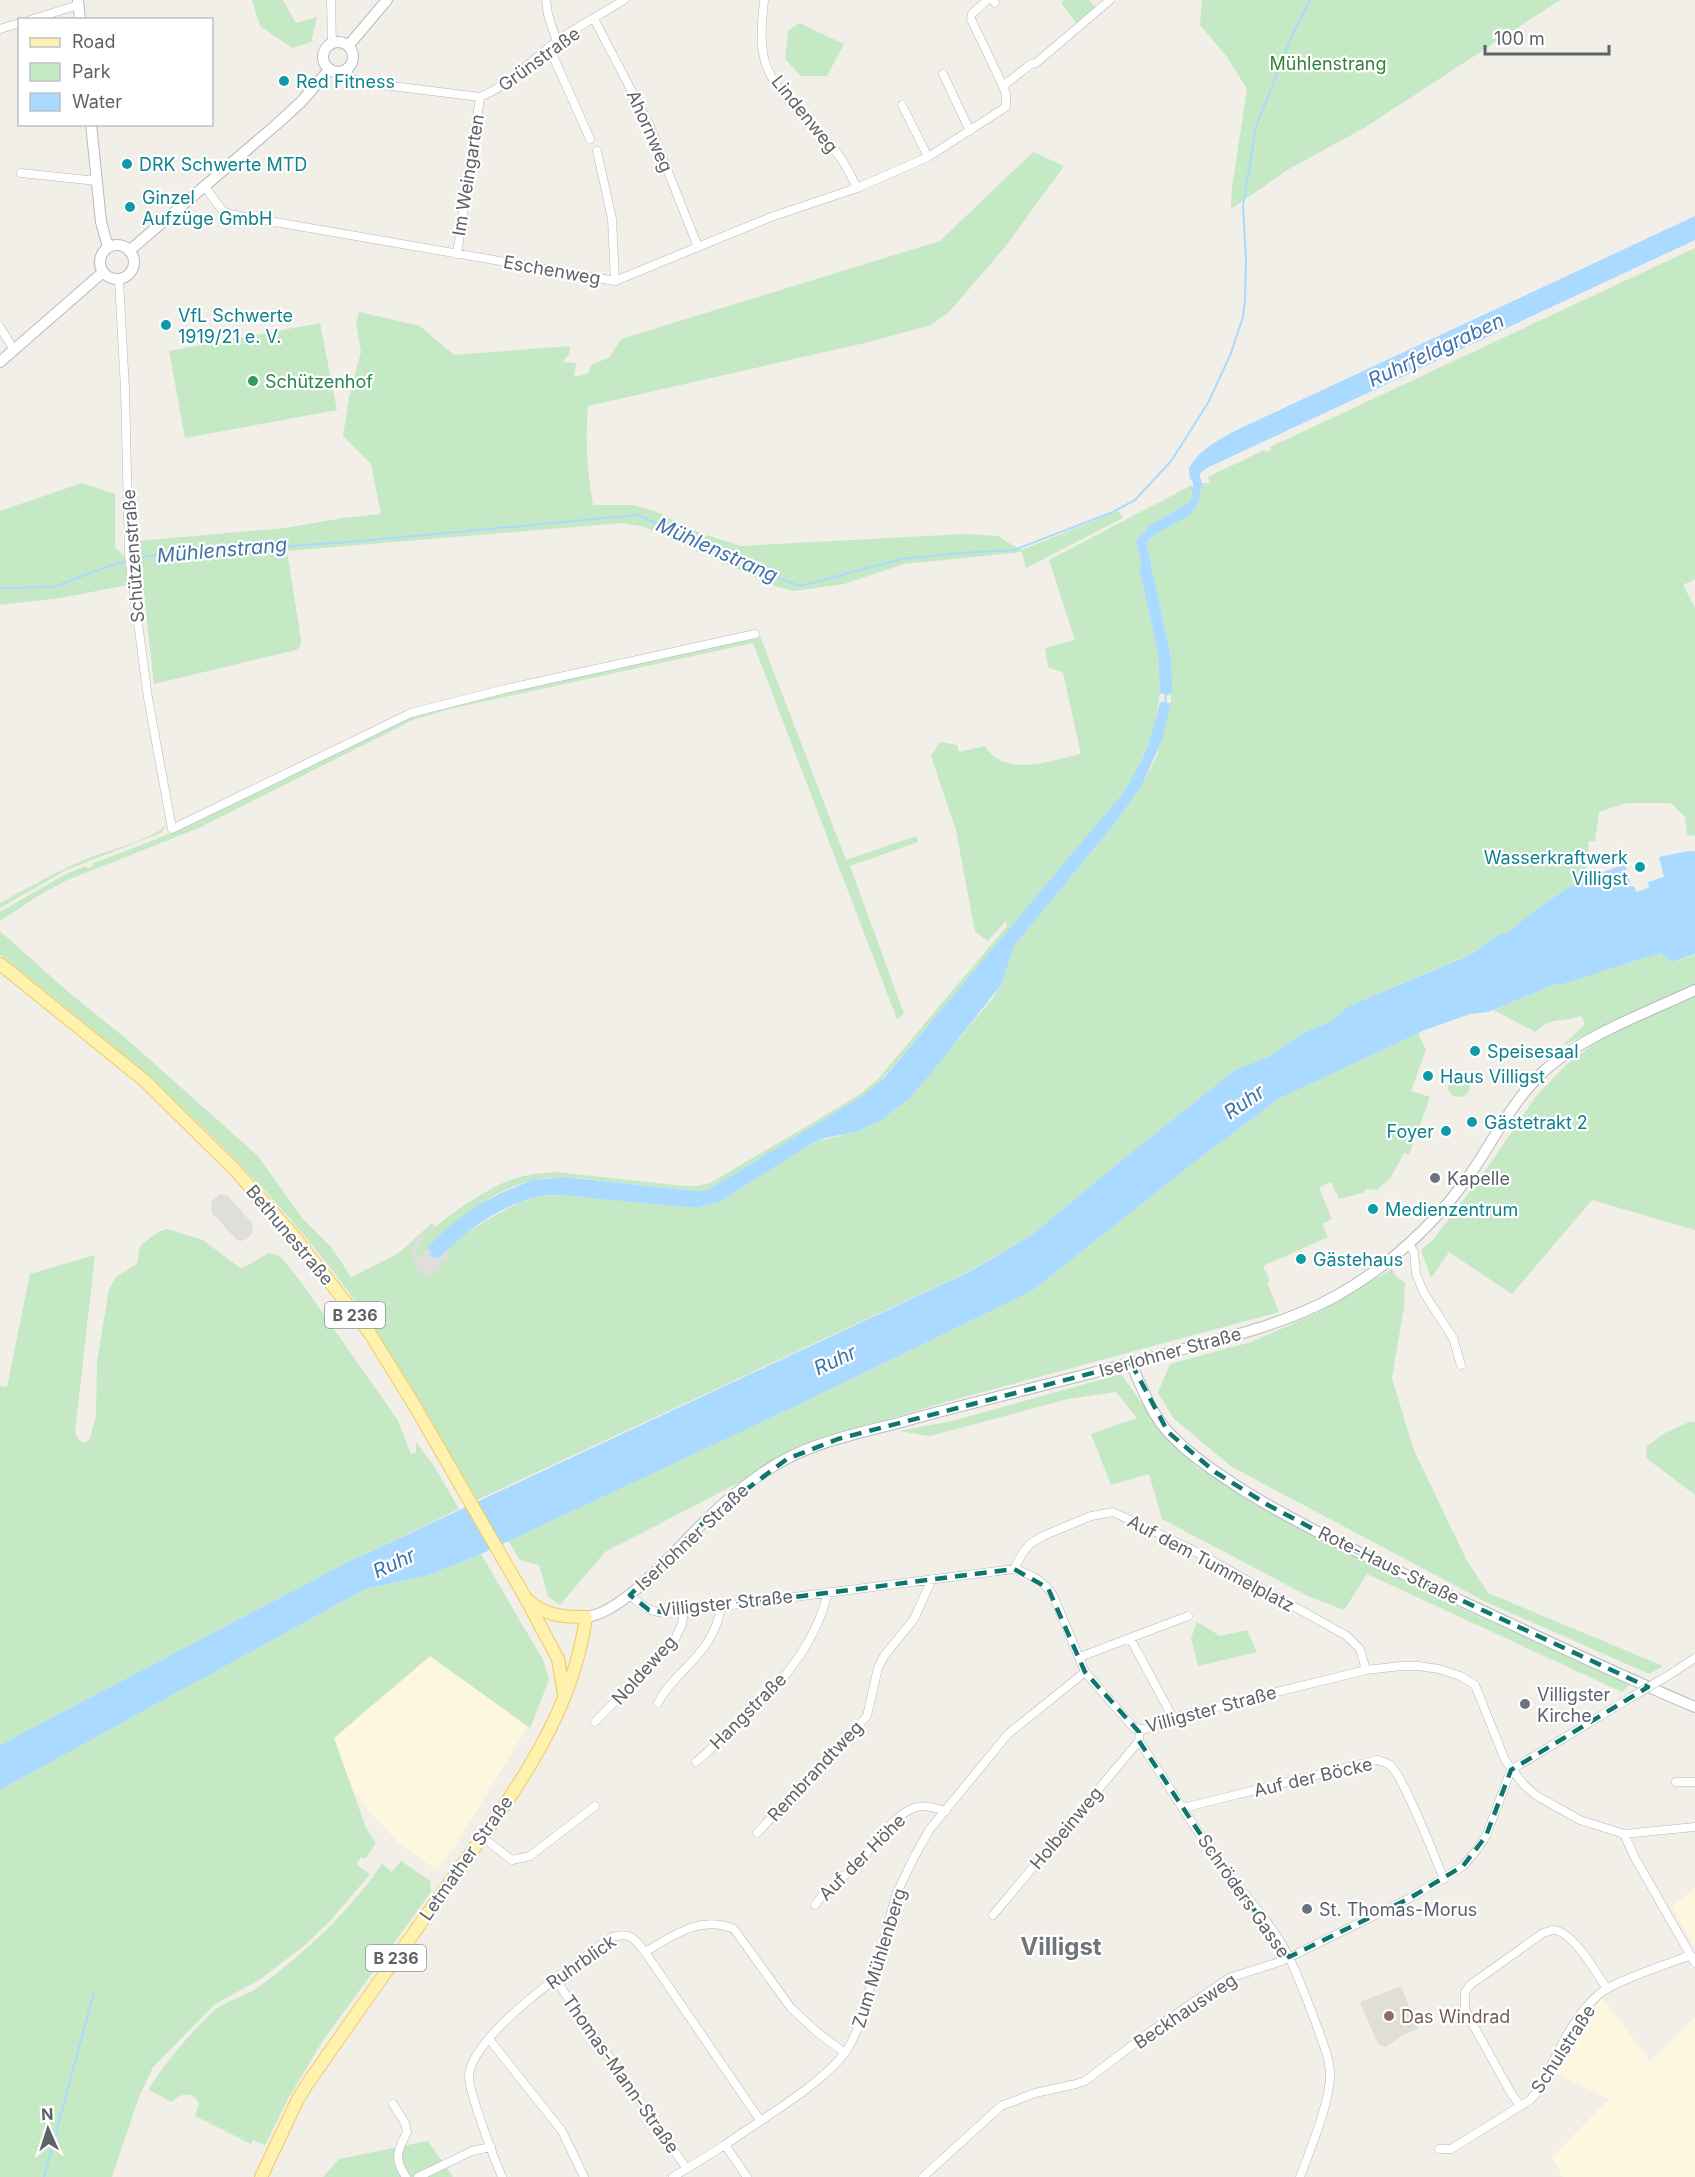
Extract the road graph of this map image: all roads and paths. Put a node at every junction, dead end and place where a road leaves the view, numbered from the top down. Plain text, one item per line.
1 (331, 0) edge
2 (387, 0) edge
3 (546, 0) edge
4 (624, 0) edge
5 (764, 0) edge
6 (1110, 0) edge
7 (992, 1) edge
8 (78, 2) edge
9 (35, 18) edge
10 (80, 18) edge
11 (594, 19) junction
12 (18, 24) edge
13 (0, 29) edge
14 (332, 43) junction
15 (553, 44) junction
16 (348, 46) junction
17 (330, 69) junction
18 (346, 69) junction
19 (943, 74) dead end
20 (1003, 86) junction
21 (480, 97) junction
22 (902, 105) dead end
23 (91, 126) edge
24 (970, 131) junction
25 (590, 139) dead end
26 (597, 151) dead end
27 (928, 157) junction
28 (21, 173) dead end
29 (97, 181) junction
30 (205, 188) junction
31 (857, 188) junction
32 (108, 247) junction
33 (698, 247) junction
34 (129, 250) junction
35 (456, 254) junction
36 (102, 273) junction
37 (119, 280) junction
38 (615, 281) junction
39 (0, 327) edge
40 (14, 350) junction
41 (0, 362) edge
42 (755, 634) dead end
43 (0, 964) edge
44 (1695, 990) edge
45 (1409, 1244) junction
46 (1131, 1363) junction
47 (1461, 1365) dead end
48 (1014, 1569) junction
49 (932, 1579) junction
50 (828, 1593) junction
51 (630, 1595) junction
52 (525, 1597) junction
53 (721, 1606) junction
54 (684, 1611) junction
55 (1188, 1616) dead end
56 (586, 1617) junction
57 (1130, 1638) junction
58 (1080, 1658) junction
59 (1695, 1658) edge
60 (1366, 1670) junction
61 (1085, 1672) junction
62 (564, 1695) junction
63 (658, 1702) dead end
64 (1695, 1707) edge
65 (1173, 1718) junction
66 (596, 1722) dead end
67 (1140, 1729) junction
68 (1139, 1741) junction
69 (696, 1762) dead end
70 (1511, 1770) junction
71 (1676, 1782) dead end
72 (1695, 1782) edge
73 (595, 1806) dead end
74 (1183, 1808) junction
75 (946, 1811) junction
76 (1695, 1827) edge
77 (757, 1833) dead end
78 (1624, 1834) junction
79 (482, 1837) junction
80 (1444, 1879) junction
81 (815, 1905) dead end
82 (993, 1915) dead end
83 (645, 1952) junction
84 (1691, 1955) junction
85 (1289, 1957) junction
86 (1695, 1963) edge
87 (555, 1979) junction
88 (1607, 1989) junction
89 (489, 2039) junction
90 (845, 2053) junction
91 (393, 2104) dead end
92 (1521, 2106) junction
93 (760, 2120) junction
94 (725, 2145) junction
95 (491, 2147) junction
96 (1439, 2149) dead end
97 (687, 2169) junction
98 (261, 2177) edge
99 (406, 2177) edge
100 (418, 2177) edge
101 (502, 2177) edge
102 (584, 2177) edge
103 (673, 2177) edge
104 (747, 2177) edge
105 (923, 2177) edge
106 (1300, 2177) edge

1 - 14 street
2 - 16 main road
3 - 15 street
4 - 11 street, Grünstraße
5 - 31 street, Lindenweg
6 - 20 street
7 - 20 street
8 - 9 street
8 - 10 main road
11 - 15 street, Grünstraße
11 - 33 street, Ahornweg
12 - 13 street
14 - 16 main road
14 - 17 main road
15 - 21 street, Grünstraße
15 - 25 street
16 - 18 main road
17 - 18 main road
17 - 30 main road
18 - 21 street, Grünstraße
19 - 24 street
20 - 24 street, Eschenweg
21 - 35 street, Im Weingarten
22 - 27 street
23 - 29 main road
24 - 27 street, Eschenweg
26 - 38 street
27 - 31 street, Eschenweg
28 - 29 street
29 - 32 main road
30 - 34 main road
30 - 35 street, Eschenweg
31 - 33 street, Eschenweg
32 - 34 main road
32 - 36 main road
33 - 38 street, Eschenweg
34 - 37 main road
35 - 38 street, Eschenweg
36 - 37 main road
36 - 40 main road
37 - 42 street, Schützenstraße
39 - 40 street
40 - 41 main road
43 - 52 main road, Bethunestraße / B 236
44 - 45 main road, Iserlohner Straße
45 - 46 main road, Iserlohner Straße
45 - 47 street
46 - 51 main road, Iserlohner Straße
46 - 64 main road, Rote-Haus-Straße
48 - 49 street, Villigster Straße
48 - 58 street, Villigster Straße
48 - 60 street, Auf dem Tummelplatz
49 - 50 street, Villigster Straße
49 - 77 street, Rembrandtweg
50 - 53 street, Villigster Straße
50 - 69 street, Hangstraße
51 - 54 street, Villigster Straße
51 - 56 main road, Iserlohner Straße
52 - 56 main road, Bethunestraße / B 236
52 - 62 main road, Bethunestraße / B 236
53 - 54 street, Villigster Straße
53 - 63 street
54 - 66 street, Noldeweg
55 - 57 street
56 - 62 main road, Letmather Straße / B 236
57 - 58 street
57 - 65 street
58 - 61 street, Villigster Straße
59 - 70 street, bridge
60 - 65 street, Villigster Straße
60 - 70 street, Villigster Straße
61 - 67 street, Villigster Straße
61 - 75 street, Zum Mühlenberg
62 - 79 main road, Letmather Straße / B 236
65 - 67 street, Villigster Straße
67 - 68 street
68 - 74 street, Schröders Gasse
68 - 82 street, Holbeinweg
70 - 78 street, Villigster Straße
70 - 80 street, Beckhausweg
71 - 72 street
73 - 79 street
74 - 80 street, Auf der Böcke
74 - 85 street, Schröders Gasse
75 - 81 street, Auf der Höhe
75 - 90 street, Zum Mühlenberg
76 - 78 street, Villigster Straße
78 - 84 street
79 - 98 main road, Letmather Straße / B 236
80 - 85 street, Beckhausweg
83 - 87 street, Ruhrblick
83 - 90 street, Ruhrblick
83 - 93 street
84 - 86 street
84 - 88 street, Schulstraße
85 - 105 street, Beckhausweg
85 - 106 street, Schröders Gasse
87 - 89 street, Ruhrblick
87 - 97 street, Thomas-Mann-Straße
88 - 92 street, Schulstraße
88 - 92 street
89 - 95 street, Ruhrblick
89 - 102 street
90 - 93 street, Zum Mühlenberg
91 - 99 street
92 - 96 street, Schulstraße
93 - 94 street, Zum Mühlenberg
94 - 97 street, Zum Mühlenberg
94 - 104 street
95 - 100 street
95 - 101 street
97 - 103 street, Zum Mühlenberg

